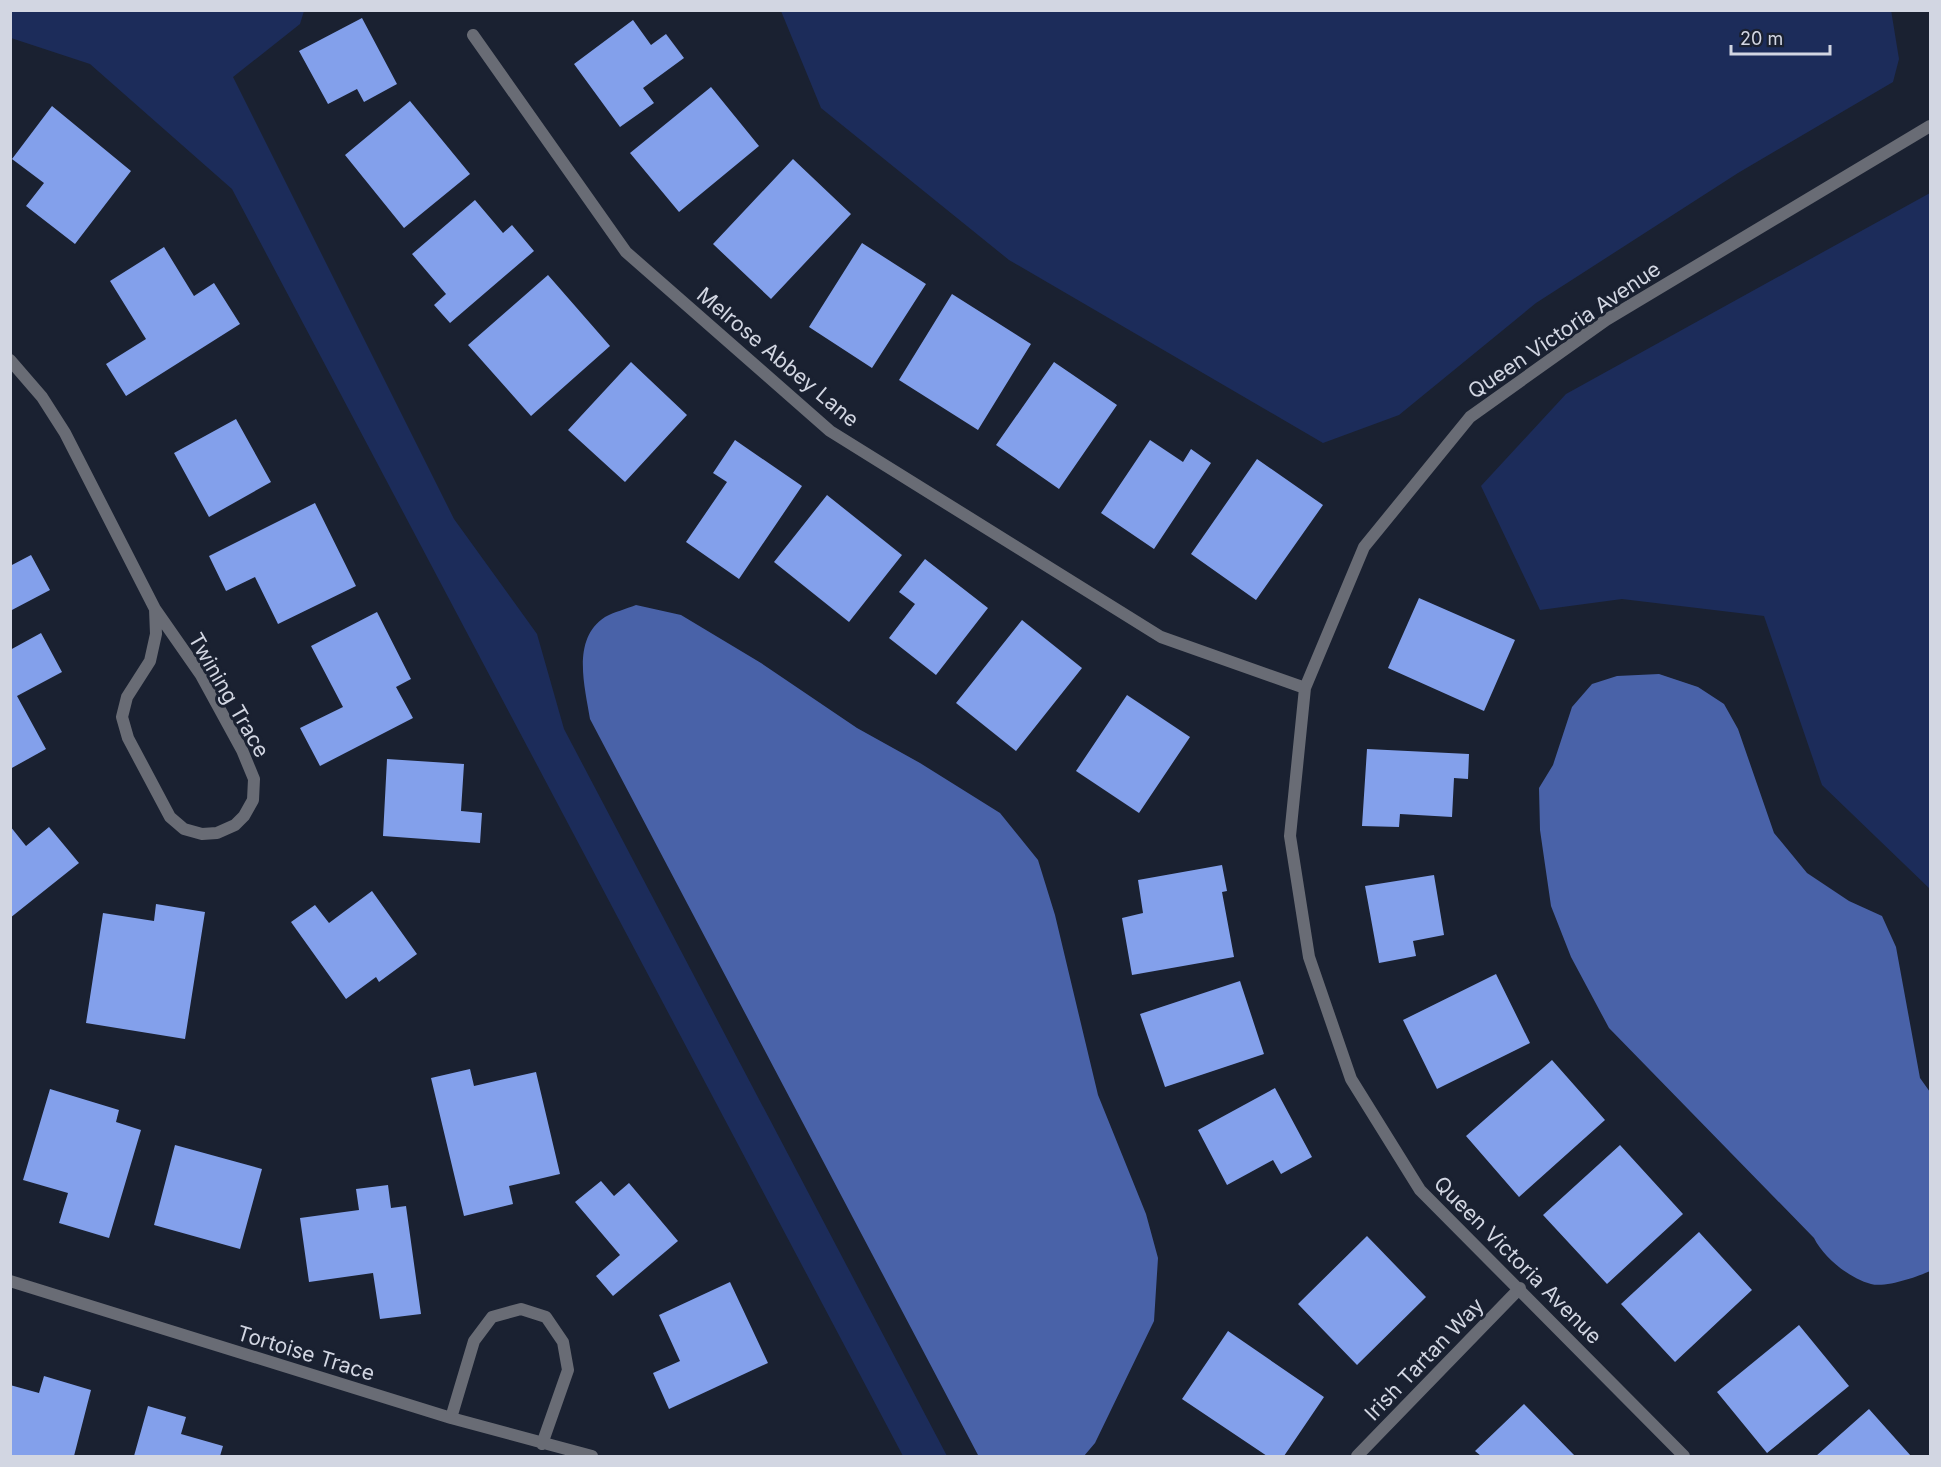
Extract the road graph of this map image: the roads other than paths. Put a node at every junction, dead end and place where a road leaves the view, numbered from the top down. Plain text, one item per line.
1 (473, 35) dead end
2 (1930, 126) edge
3 (10, 360) edge
4 (155, 609) junction
5 (1305, 688) junction
6 (10, 1281) edge
7 (1520, 1288) junction
8 (451, 1419) junction
9 (542, 1444) junction
10 (592, 1456) edge
11 (1357, 1456) edge
12 (1684, 1456) edge

1 - 5 street, Melrose Abbey Lane
2 - 5 street, Queen Victoria Avenue
3 - 4 street, Twining Trace
4 - 4 street, Twining Trace
5 - 7 street, Queen Victoria Avenue
6 - 8 street, Tortoise Trace
7 - 11 street, Irish Tartan Way
7 - 12 street, Queen Victoria Avenue
8 - 9 street, Tortoise Trace
8 - 9 street
9 - 10 street, Tortoise Trace

